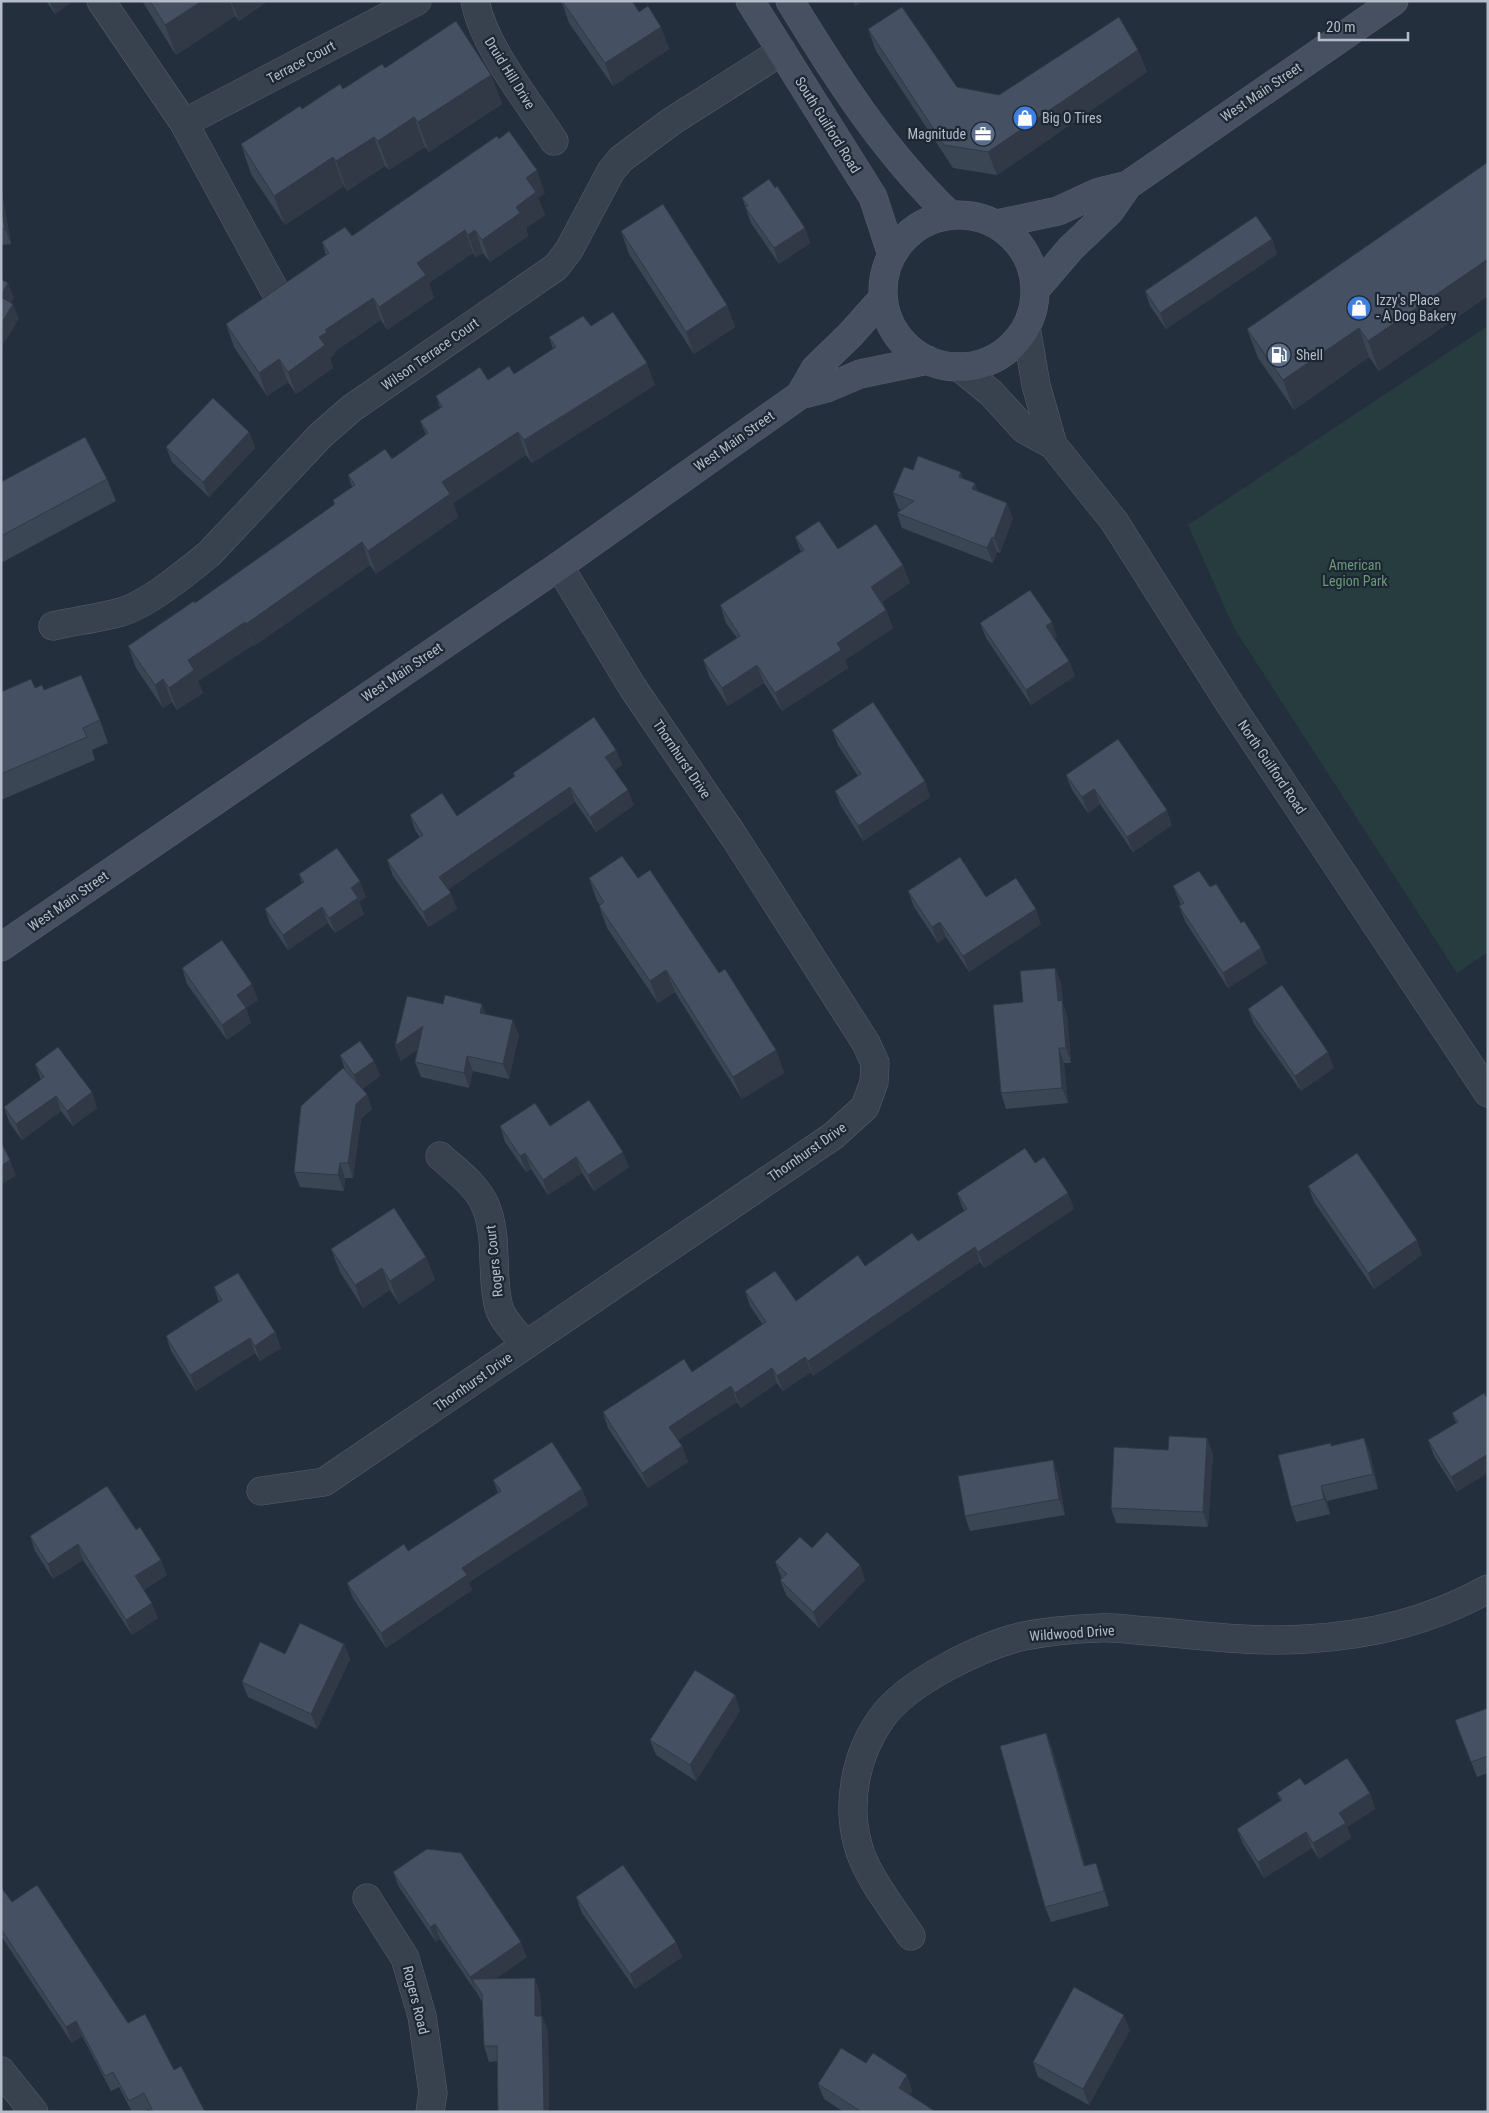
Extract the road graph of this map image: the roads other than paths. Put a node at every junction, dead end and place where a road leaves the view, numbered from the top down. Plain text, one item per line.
1 (101, 1) edge
2 (417, 1) edge
3 (475, 1) edge
4 (750, 1) edge
5 (790, 1) edge
6 (1394, 1) edge
7 (782, 51) junction
8 (184, 123) junction
9 (554, 141) dead end
10 (1128, 185) junction
11 (950, 215) junction
12 (997, 224) junction
13 (892, 255) junction
14 (274, 289) edge
15 (1036, 290) junction
16 (884, 298) junction
17 (1026, 327) junction
18 (928, 360) junction
19 (959, 367) junction
20 (800, 395) junction
21 (1053, 445) junction
22 (559, 566) junction
23 (53, 626) dead end
24 (1, 947) edge
25 (1488, 1092) edge
26 (440, 1156) dead end
27 (526, 1345) junction
28 (261, 1491) dead end
29 (1488, 1589) edge
30 (367, 1898) dead end
31 (911, 1936) dead end
32 (1, 2072) edge
33 (34, 2112) edge
34 (430, 2112) edge

1 - 8 street
2 - 8 street, Terrace Court
3 - 9 street, Druid Hill Drive
4 - 7 main road, South Guilford Road
5 - 11 main road
6 - 10 main road, West Main Street
7 - 13 main road, South Guilford Road
7 - 23 street, Wilson Terrace Court
8 - 14 street
10 - 12 main road, West Main Street
10 - 15 main road, West Main Street
11 - 12 main road
11 - 13 main road
12 - 15 main road
13 - 16 main road
15 - 17 main road
16 - 18 main road
16 - 20 main road, West Main Street
17 - 19 main road
17 - 21 street, North Guilford Road
18 - 19 main road
18 - 20 main road, West Main Street
19 - 21 street, North Guilford Road
20 - 22 main road, West Main Street
21 - 25 street, North Guilford Road
22 - 24 main road, West Main Street
22 - 27 street, Thornhurst Drive
26 - 27 street, Rogers Court
27 - 28 street, Thornhurst Drive
29 - 31 street, Wildwood Drive
30 - 34 street, Rogers Road
32 - 33 street

